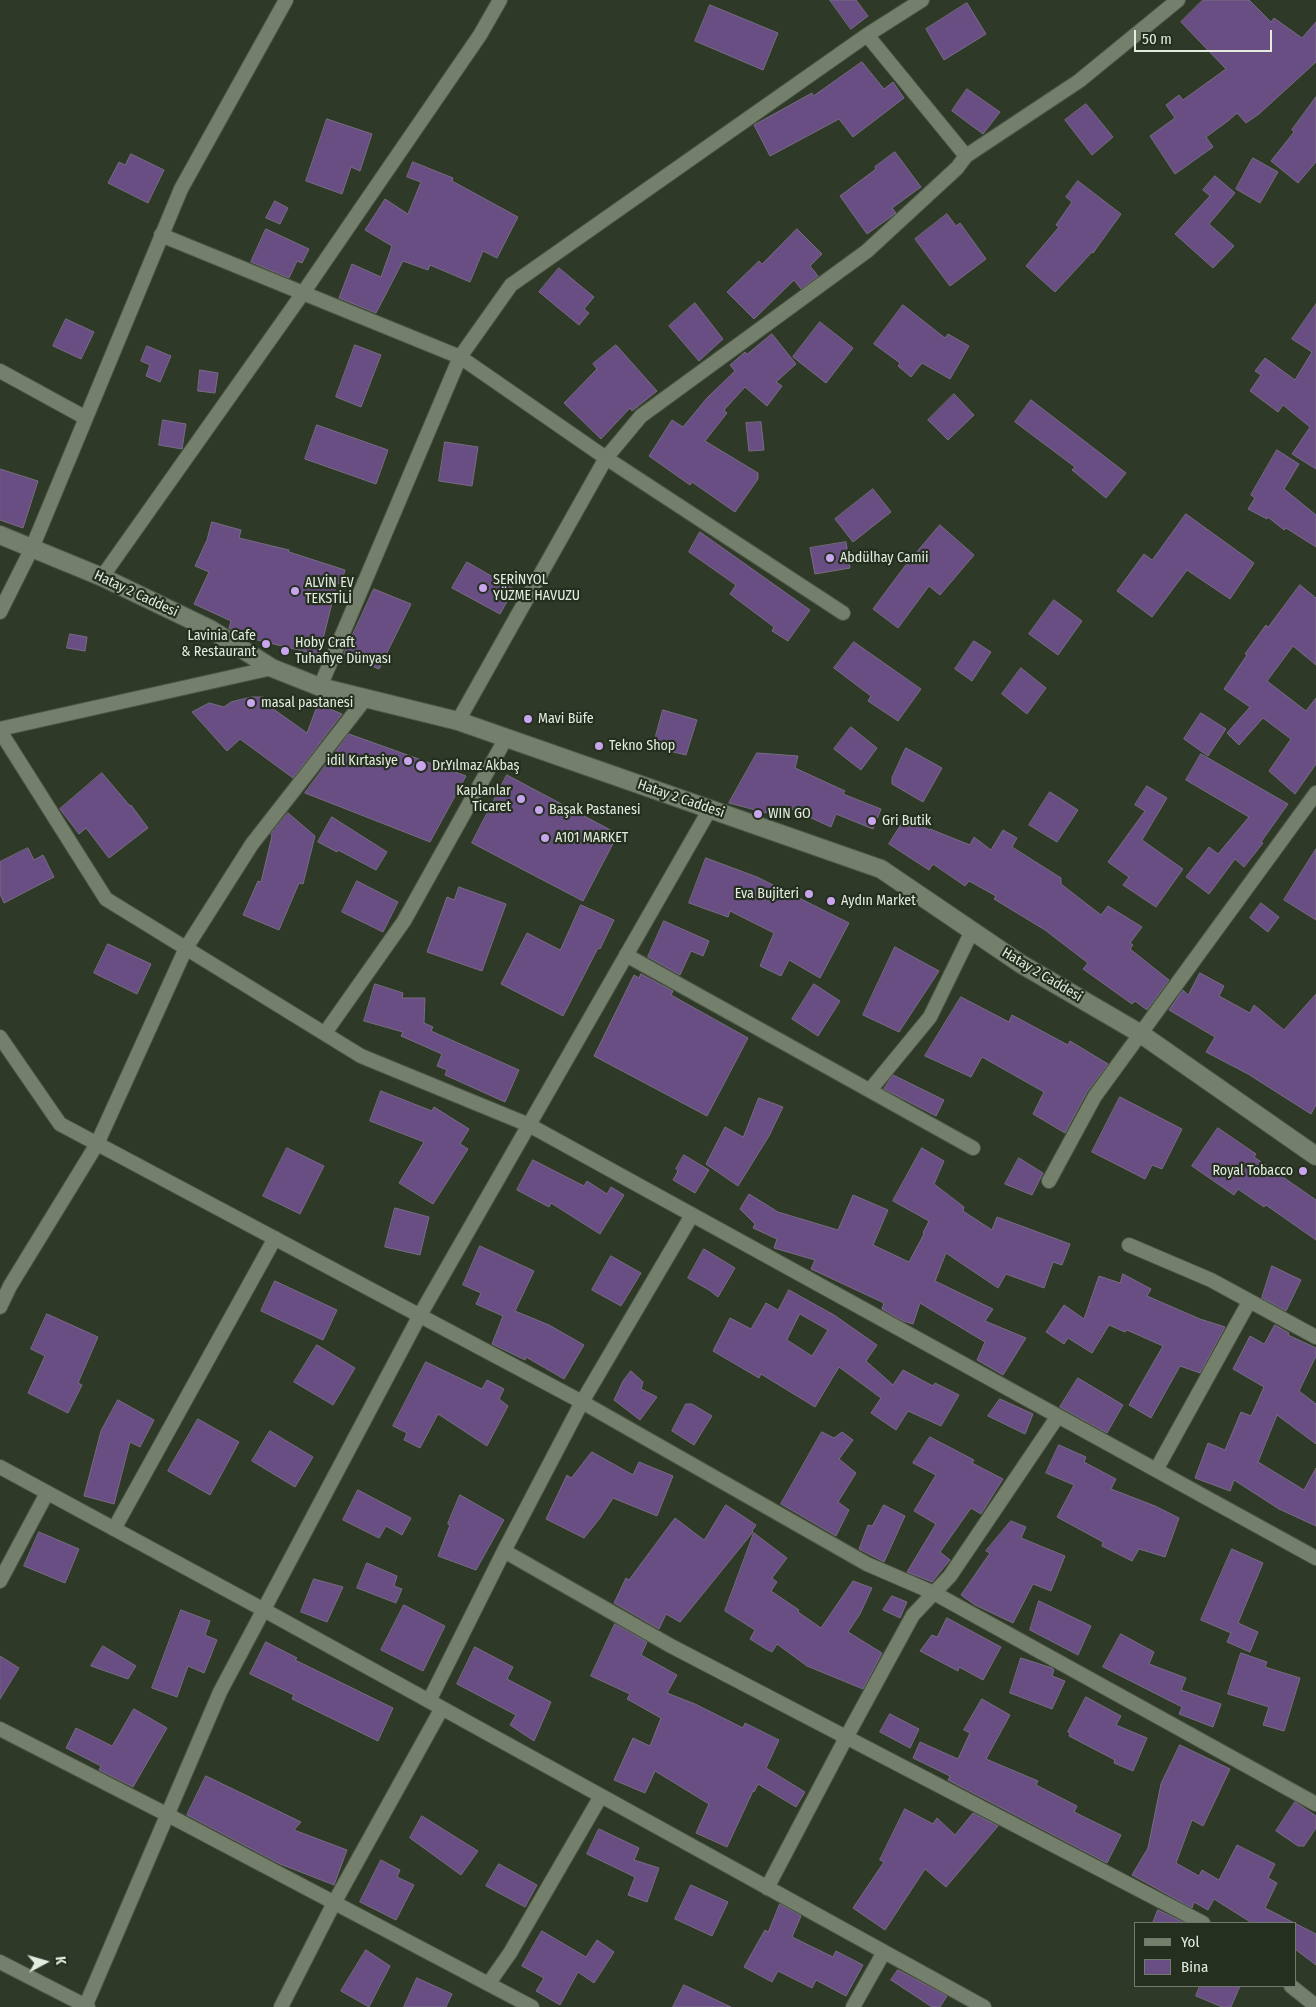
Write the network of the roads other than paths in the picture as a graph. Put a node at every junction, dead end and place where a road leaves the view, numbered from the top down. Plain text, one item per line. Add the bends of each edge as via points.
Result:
1 (286, 0) edge
2 (500, 0) edge
3 (922, 0) edge
4 (1178, 0) edge
5 (867, 35) junction
6 (966, 156) junction
7 (161, 235) junction
8 (303, 293) junction
9 (460, 356) junction
10 (0, 371) edge
11 (86, 418) junction
12 (606, 458) junction
13 (0, 535) edge
14 (32, 548) junction
15 (102, 576) junction
16 (0, 612) edge
17 (843, 613) dead end
18 (272, 668) junction
19 (320, 687) junction
20 (366, 698) junction
21 (458, 721) junction
22 (0, 730) edge
23 (506, 738) junction
24 (1316, 794) edge
25 (710, 809) junction
26 (972, 931) junction
27 (186, 948) junction
28 (626, 955) junction
29 (325, 1033) junction
30 (1142, 1034) junction
31 (0, 1037) edge
32 (870, 1090) junction
33 (528, 1125) junction
34 (97, 1144) junction
35 (973, 1148) dead end
36 (1316, 1156) edge
37 (1049, 1181) dead end
38 (692, 1215) junction
39 (275, 1238) junction
40 (1130, 1245) dead end
41 (5, 1284) edge
42 (1249, 1302) junction
43 (0, 1307) edge
44 (420, 1315) junction
45 (1316, 1337) edge
46 (582, 1402) junction
47 (1058, 1416) junction
48 (0, 1468) edge
49 (1156, 1470) junction
50 (47, 1493) junction
51 (114, 1529) junction
52 (504, 1551) junction
53 (1316, 1558) edge
54 (0, 1581) edge
55 (934, 1592) junction
56 (264, 1610) junction
57 (429, 1701) junction
58 (442, 1708) junction
59 (0, 1729) edge
60 (847, 1736) junction
61 (602, 1796) junction
62 (1316, 1804) edge
63 (168, 1815) junction
64 (768, 1888) junction
65 (334, 1903) junction
66 (1201, 1922) edge
67 (884, 1952) junction
68 (0, 1962) edge
69 (489, 1983) junction
70 (1292, 1987) edge
71 (1316, 2006) edge
72 (86, 2007) edge
73 (281, 2007) edge
74 (532, 2007) edge
75 (853, 2007) edge
76 (984, 2007) edge

1 - 7 street via 181,189
2 - 8 street
3 - 5 street
4 - 6 street via 1079,81
5 - 6 street
5 - 9 street via 511,285
6 - 12 street via 867,251 641,416
7 - 8 street
7 - 11 street
8 - 9 street
8 - 15 street
9 - 12 street
9 - 19 street
10 - 11 street
11 - 14 street
12 - 17 street
12 - 21 street
13 - 14 street, Hatay 2 Caddesi
14 - 15 street, Hatay 2 Caddesi
14 - 16 street
15 - 18 street, Hatay 2 Caddesi via 210,629
18 - 19 street, Hatay 2 Caddesi
18 - 22 street
19 - 20 street, Hatay 2 Caddesi
20 - 21 street, Hatay 2 Caddesi
20 - 27 street via 252,844
21 - 23 street, Hatay 2 Caddesi
22 - 27 street via 106,899
23 - 25 street, Hatay 2 Caddesi
23 - 29 street via 404,921
24 - 30 street
25 - 26 street, Hatay 2 Caddesi via 881,869
25 - 28 street
26 - 30 street, Hatay 2 Caddesi via 1021,964
26 - 32 street via 930,1017
27 - 29 street
27 - 34 street
28 - 32 street
28 - 33 street
29 - 33 street via 361,1056
30 - 36 street, Hatay 2 Caddesi
30 - 37 street via 1095,1096
31 - 34 street via 60,1124
32 - 35 street
33 - 38 street
33 - 44 street
34 - 39 street
34 - 41 street
38 - 46 street
38 - 47 street
39 - 44 street
39 - 51 street
40 - 42 street via 1211,1280
41 - 43 street
42 - 45 street
42 - 49 street
44 - 46 street
44 - 56 street
46 - 52 street
46 - 55 street via 867,1564
47 - 49 street
47 - 55 street via 950,1576
48 - 50 street
49 - 53 street
50 - 51 street
50 - 54 street
51 - 56 street
52 - 57 street
52 - 60 street via 671,1646
55 - 60 street via 913,1615
55 - 62 street
56 - 57 street
56 - 63 street via 220,1692
57 - 58 street
58 - 61 street
58 - 65 street
59 - 63 street
60 - 64 street
60 - 66 street
61 - 64 street
61 - 69 street
63 - 65 street
63 - 72 street
64 - 67 street
65 - 69 street
65 - 73 street
67 - 75 street
67 - 76 street
68 - 72 street
69 - 74 street
70 - 71 street

